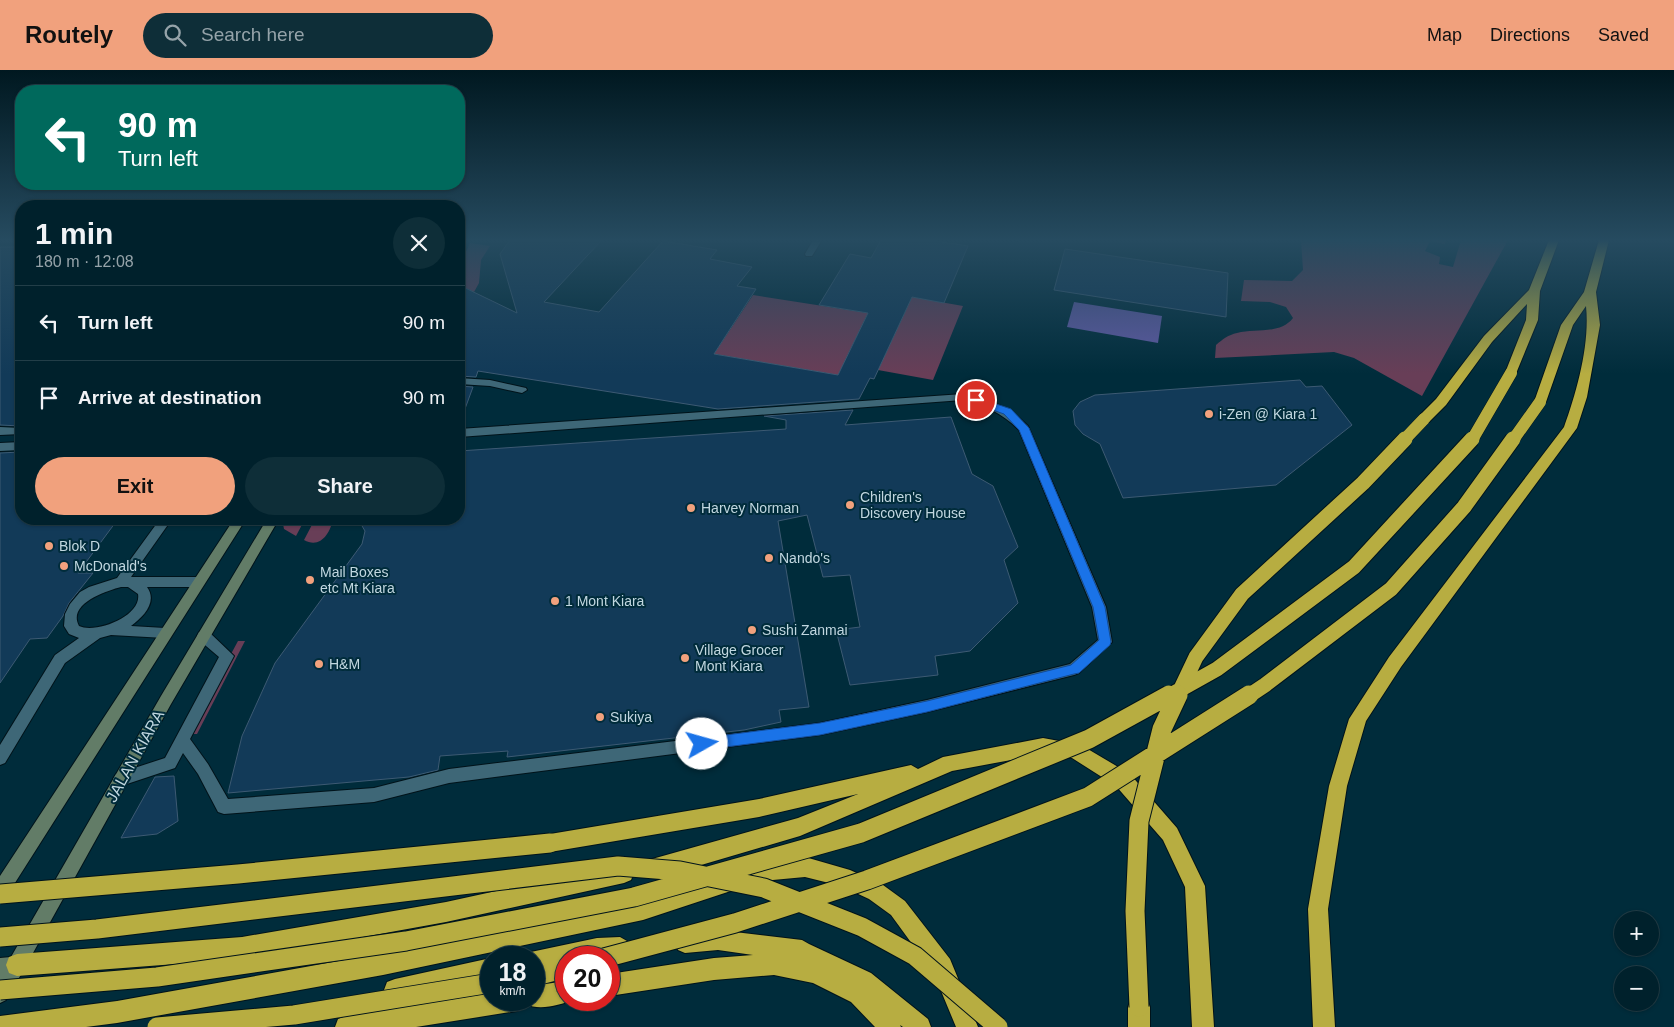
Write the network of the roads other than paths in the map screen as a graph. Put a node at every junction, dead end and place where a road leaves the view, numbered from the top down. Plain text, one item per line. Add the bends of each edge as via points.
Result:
1 (1536, 285) edge
2 (1592, 285) edge
3 (1534, 291) junction
4 (1590, 292) junction
5 (465, 381) edge
6 (522, 390) dead end
7 (0, 431) edge
8 (15, 431) edge
9 (465, 433) edge
10 (15, 446) edge
11 (0, 447) edge
12 (162, 525) edge
13 (236, 525) edge
14 (269, 525) edge
15 (126, 582) junction
16 (198, 582) junction
17 (104, 632) junction
18 (165, 633) junction
19 (204, 636) junction
20 (182, 739) junction
21 (0, 758) edge
22 (952, 763) junction
23 (121, 779) junction
24 (0, 893) edge
25 (0, 938) edge
26 (620, 954) edge
27 (545, 958) edge
28 (9, 966) edge
29 (480, 971) edge
30 (620, 984) edge
31 (480, 985) edge
32 (0, 990) edge
33 (0, 994) edge
34 (480, 1006) edge
35 (1139, 1017) edge
36 (0, 1027) edge
37 (157, 1027) edge
38 (209, 1027) edge
39 (346, 1027) edge
40 (890, 1027) edge
41 (920, 1027) edge
42 (967, 1027) edge
43 (998, 1027) edge
44 (1203, 1027) edge
45 (1324, 1027) edge

1 - 3 highway
2 - 4 highway
3 - 32 highway, bridge via 1532,320 1511,373 1471,440 1354,568 1217,669 1089,739 861,833 634,896 406,941 157,977
3 - 35 highway, bridge via 1488,339 1440,402 1363,483 1242,594 1196,657 1162,729 1139,821 1135,911
4 - 26 highway, bridge via 1567,325 1540,402 1464,507 1391,589 1265,685 1088,797 858,883 735,923
4 - 45 highway via 1594,325 1581,397 1570,428 1395,662 1358,719 1338,786 1318,909
5 - 6 lane
7 - 8 lane
9 - 20 lane via 963,397 989,404 1008,412 1024,428 1099,607 1105,642 1074,669 839,725 449,776 374,795 224,807
10 - 11 lane
12 - 15 lane
13 - 16 main road
14 - 19 main road, JALAN KIARA
15 - 16 lane
15 - 17 lane via 140,586 145,592 145,599 141,608 122,624
15 - 17 lane via 90,593 71,612 69,620 76,632
16 - 18 main road
17 - 18 lane
17 - 21 lane via 60,659
18 - 24 main road
19 - 20 lane via 227,656
19 - 23 main road, JALAN KIARA
20 - 23 lane via 170,763
22 - 24 highway, bridge via 759,808 550,842 238,874
22 - 28 highway via 800,827 691,859 446,912 242,948
22 - 44 highway via 1043,746 1075,751 1123,780 1170,834 1195,886
23 - 28 main road, JALAN KIARA
25 - 43 highway, bridge via 618,866 680,871 764,888 862,927 915,956
27 - 41 highway, bridge via 597,949 718,940 802,951 863,981
28 - 33 main road, JALAN KIARA
29 - 38 highway, bridge
30 - 40 highway via 714,969 774,964 815,973 859,994
31 - 37 highway, bridge via 294,1015
34 - 39 highway
36 - 42 highway via 117,1012 383,964 644,910 761,871 805,867 843,877 876,892 898,908 942,967

